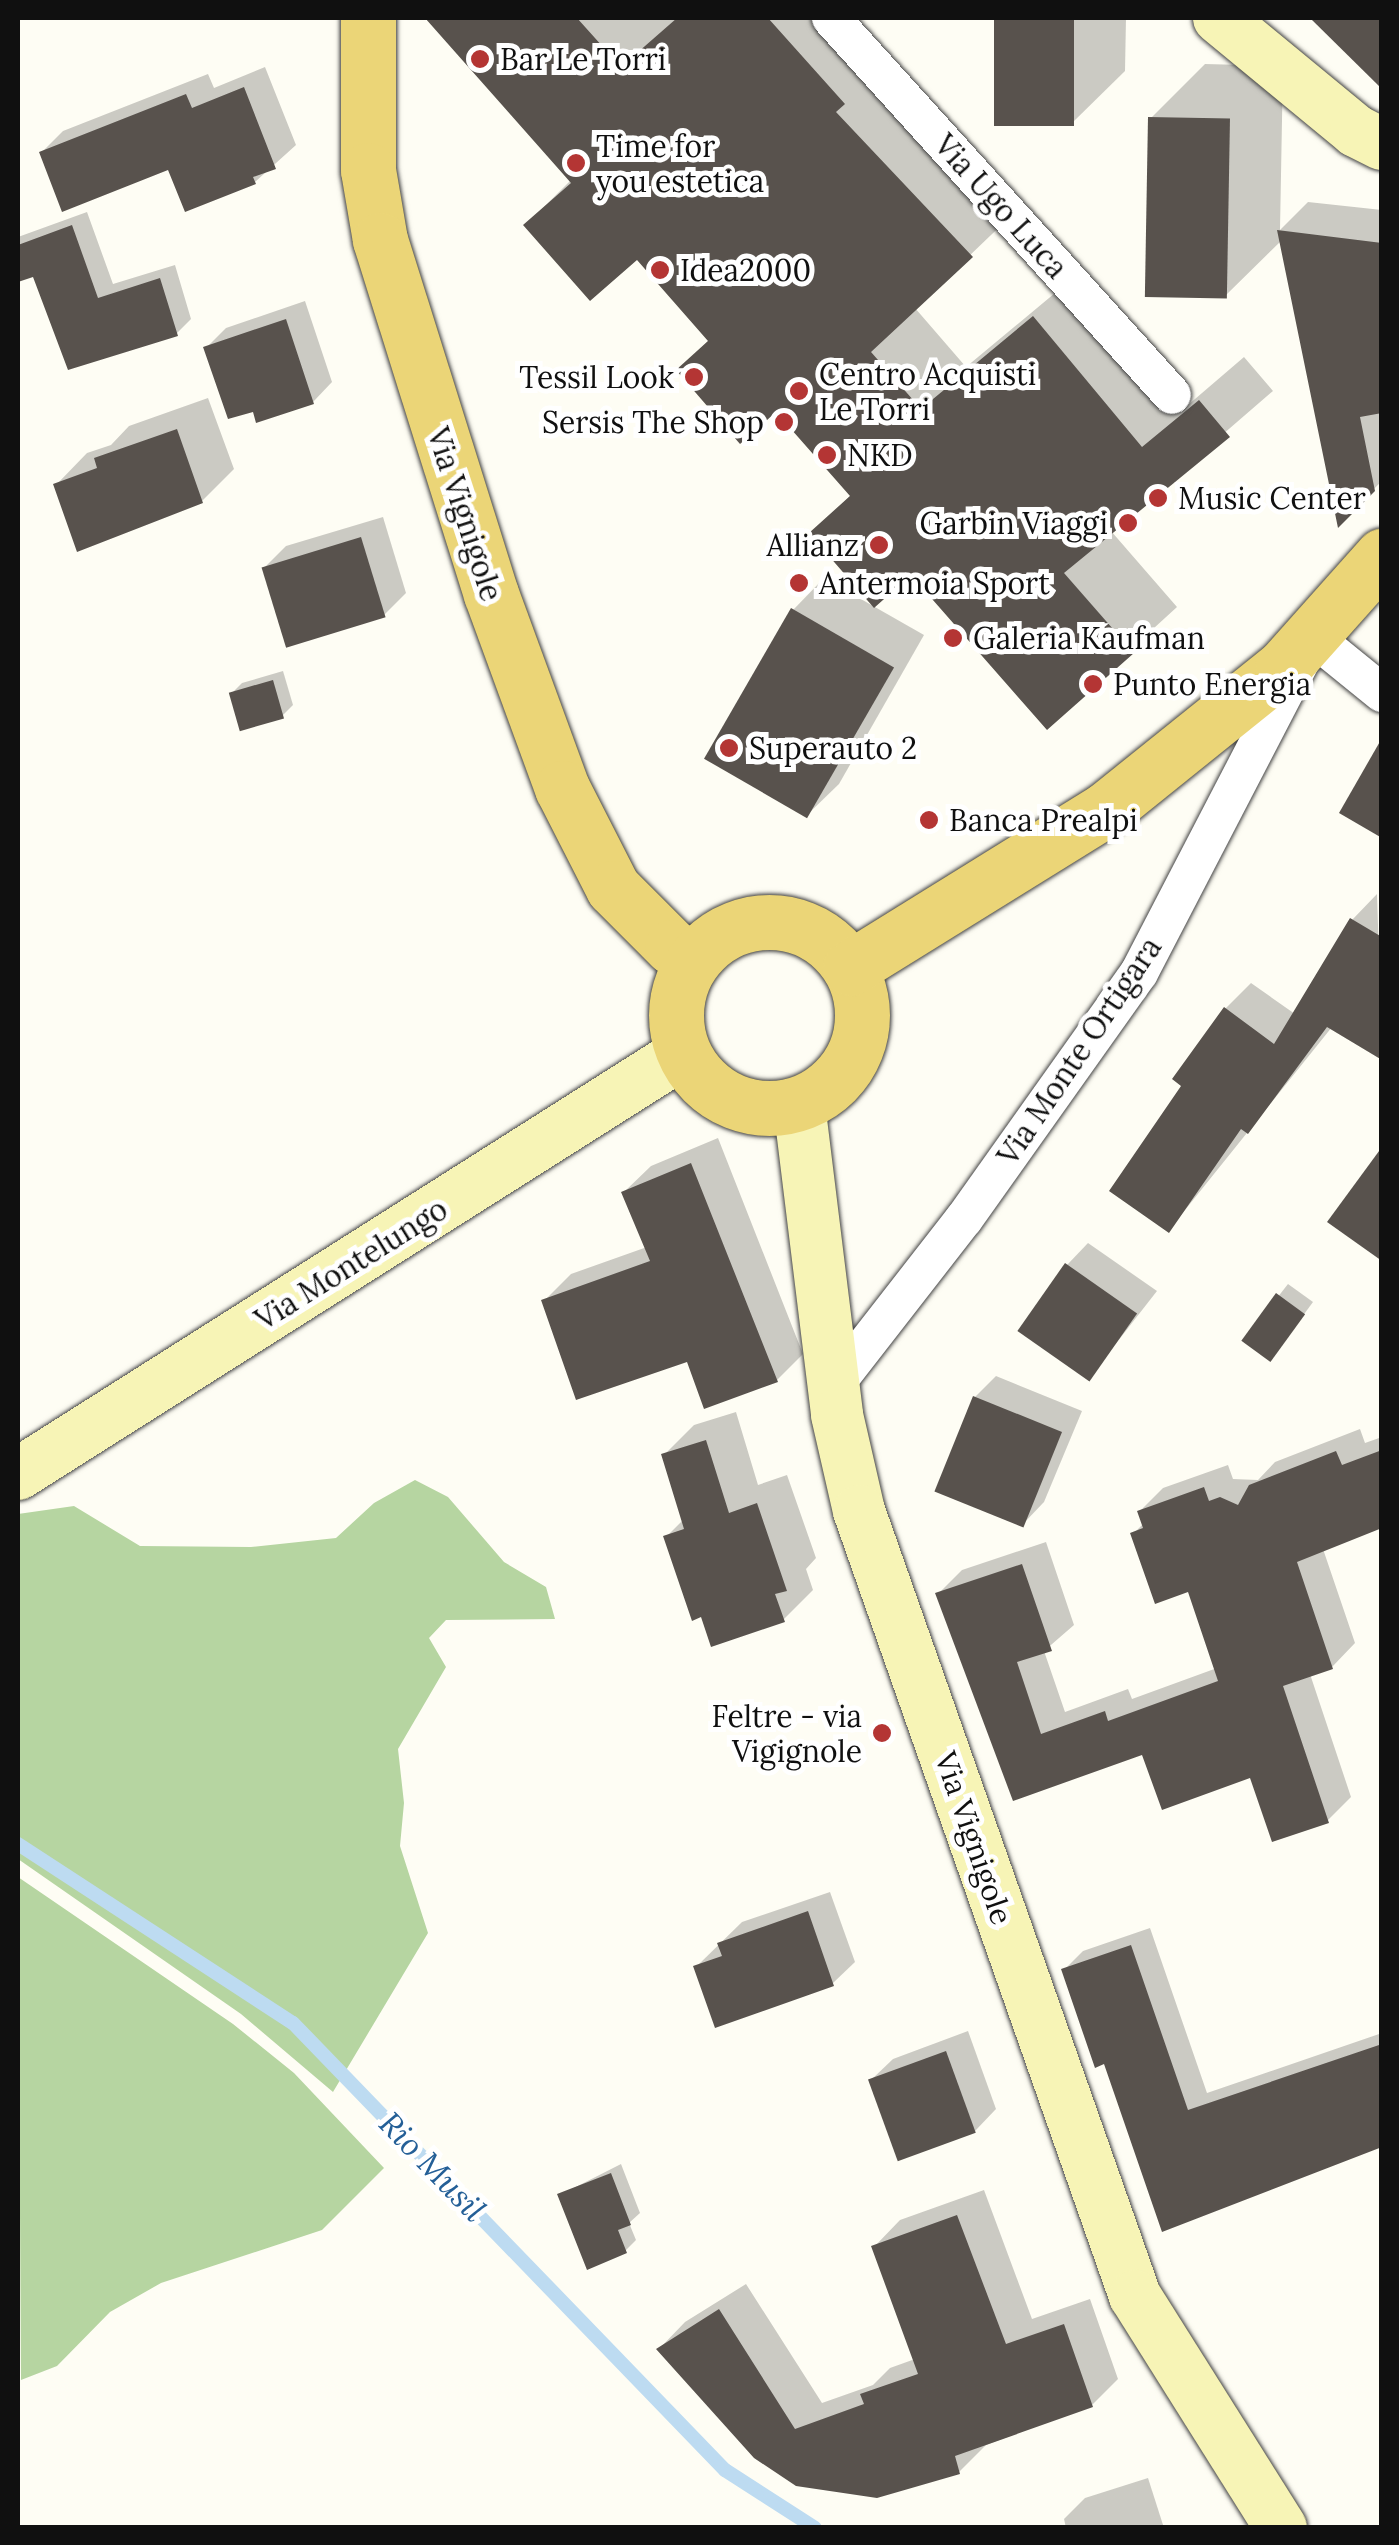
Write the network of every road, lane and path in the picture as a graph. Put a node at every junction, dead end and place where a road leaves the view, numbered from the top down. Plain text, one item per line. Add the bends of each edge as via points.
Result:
1 (368, 18) edge
2 (830, 18) edge
3 (1220, 18) edge
4 (1382, 144) edge
5 (1172, 395) dead end
6 (1382, 556) edge
7 (1313, 637) junction
8 (1382, 693) edge
9 (694, 958) junction
10 (850, 968) junction
11 (683, 1053) junction
12 (799, 1104) junction
13 (833, 1387) junction
14 (18, 1474) edge
15 (1280, 2528) edge

1 - 9 main road, Via Vignigole via 368,170 380,240 491,594 562,788 613,888 672,946
2 - 5 street, Via Ugo Luca
3 - 4 street via 1356,131
6 - 7 main road
7 - 8 street
7 - 10 main road via 1105,810
7 - 13 street, Via Monte Ortigara via 1139,972 964,1219
9 - 10 main road via 744,924 775,922 830,944
9 - 11 main road via 676,1004
10 - 12 main road via 862,1007 856,1048 844,1072
11 - 12 main road via 697,1076 744,1105
11 - 14 street, Via Montelungo
12 - 13 street, Via Vignigole
13 - 15 street, Via Vignigole via 859,1511 1135,2296

